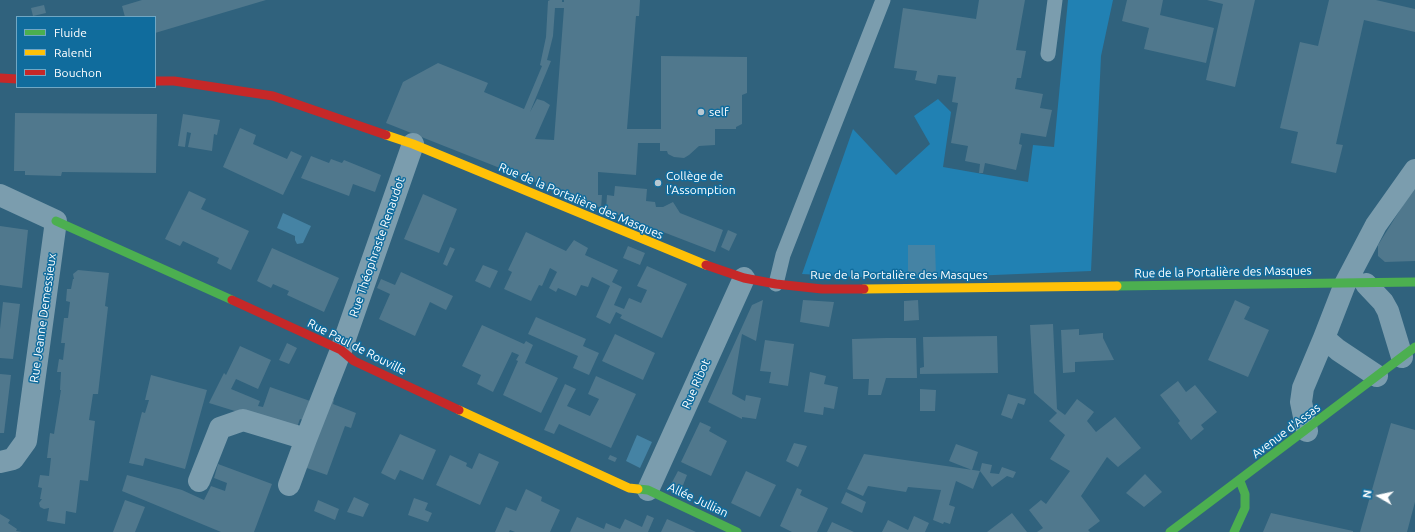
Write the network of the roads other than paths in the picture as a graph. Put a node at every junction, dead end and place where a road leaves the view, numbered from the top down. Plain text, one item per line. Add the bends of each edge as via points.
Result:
1 (883, 0) edge
2 (1055, 0) edge
3 (1048, 54) dead end
4 (0, 78) edge
5 (16, 79) edge
6 (156, 81) edge
7 (413, 144) junction
8 (1415, 170) edge
9 (0, 195) edge
10 (56, 221) junction
11 (744, 278) junction
12 (1415, 282) edge
13 (776, 284) junction
14 (1345, 284) junction
15 (1366, 284) junction
16 (1324, 338) junction
17 (342, 350) junction
18 (1411, 350) edge
19 (1377, 376) junction
20 (1307, 430) junction
21 (306, 439) junction
22 (0, 462) edge
23 (200, 481) dead end
24 (1240, 481) junction
25 (289, 485) dead end
26 (648, 490) junction
27 (738, 532) edge
28 (1170, 532) edge
29 (1234, 532) edge

1 - 13 lane via 783,255
2 - 3 lane
4 - 5 street
6 - 7 street, Rue de la Portalière des Masques via 174,81 273,96
7 - 11 street, Rue de la Portalière des Masques via 695,261
7 - 17 street, Rue Théophraste Renaudot
8 - 14 street via 1376,225
9 - 10 street
10 - 17 street, Rue Paul de Rouville
10 - 22 street, Rue Jeanne Demessieux via 26,441 13,459
11 - 13 street, Rue de la Portalière des Masques
11 - 26 street, Rue Ribot
12 - 15 street, Rue de la Portalière des Masques
13 - 14 street, Rue de la Portalière des Masques via 822,289
14 - 15 street, Rue de la Portalière des Masques
14 - 16 street
15 - 18 street via 1383,302
16 - 19 street
16 - 20 street via 1303,388 1301,402
17 - 21 street, Rue Théophraste Renaudot
17 - 26 street, Rue Paul de Rouville via 354,361 495,427 629,488
18 - 19 street, Avenue d'Assas
19 - 20 street, Avenue d'Assas
20 - 24 street, Avenue d'Assas
21 - 23 street via 243,420 220,428
21 - 25 street, Rue Théophraste Renaudot
24 - 28 street, Avenue d'Assas
24 - 29 street via 1245,494 1245,508
26 - 27 street, Allée Jullian

